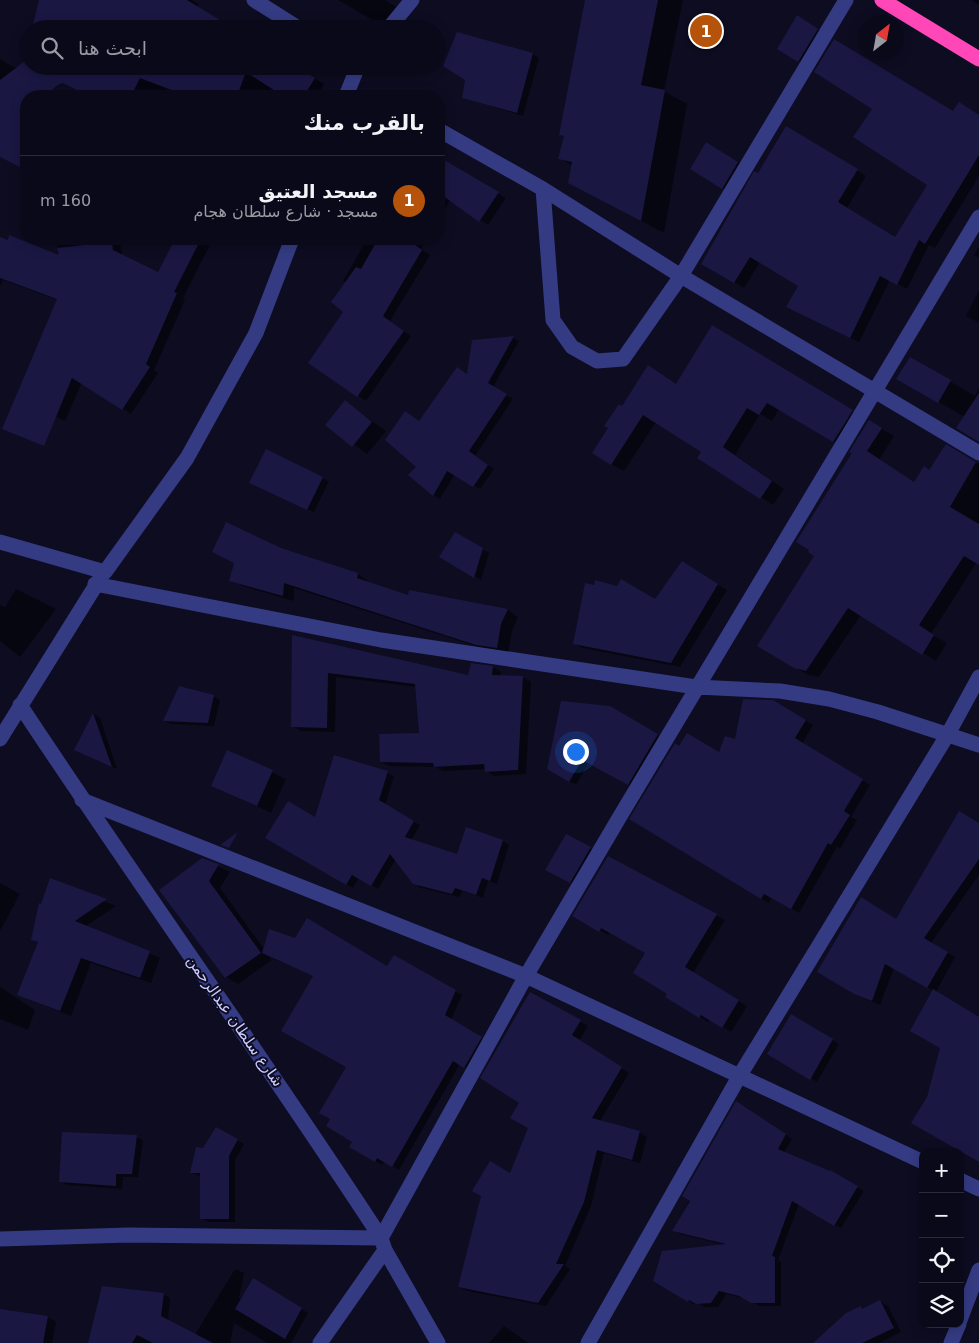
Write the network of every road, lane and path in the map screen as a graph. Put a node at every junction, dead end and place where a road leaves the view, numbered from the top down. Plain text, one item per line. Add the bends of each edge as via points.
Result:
1 (254, 0) edge
2 (412, 0) edge
3 (846, 0) edge
4 (882, 0) edge
5 (286, 20) edge
6 (395, 20) edge
7 (979, 59) edge
8 (354, 75) edge
9 (348, 90) edge
10 (445, 133) edge
11 (543, 189) junction
12 (979, 217) edge
13 (290, 245) edge
14 (681, 276) junction
15 (874, 392) junction
16 (979, 453) edge
17 (0, 542) edge
18 (105, 572) junction
19 (95, 584) junction
20 (979, 677) edge
21 (696, 687) junction
22 (20, 705) junction
23 (948, 734) junction
24 (0, 739) edge
25 (979, 745) edge
26 (82, 800) junction
27 (526, 976) junction
28 (740, 1075) junction
29 (919, 1160) edge
30 (964, 1182) edge
31 (979, 1189) edge
32 (0, 1239) edge
33 (383, 1244) junction
34 (979, 1270) edge
35 (964, 1309) edge
36 (957, 1328) edge
37 (320, 1343) edge
38 (438, 1343) edge
39 (588, 1343) edge
40 (951, 1343) edge

1 - 5 street
2 - 6 street
3 - 14 street
4 - 7 highway
8 - 9 street
10 - 11 street
11 - 14 street
11 - 14 street via 553,320 572,347 597,361 623,359
12 - 15 street
13 - 18 street via 256,333 191,450
14 - 15 street
15 - 16 street
15 - 21 street
17 - 18 street
18 - 19 street
19 - 21 street via 381,640
19 - 22 street
20 - 23 street
21 - 23 street via 780,691 829,699
21 - 27 street
22 - 24 street
22 - 26 street, شارع سلطان عبدالرحمن
23 - 25 street
23 - 28 street
26 - 27 street
26 - 33 street, شارع سلطان عبدالرحمن via 319,1143
27 - 28 street
27 - 33 street
28 - 29 street
28 - 39 street
30 - 31 street
32 - 33 street via 128,1235
33 - 37 street
33 - 38 street, شارع سلطان عبدالرحمن
34 - 35 street
36 - 40 street

